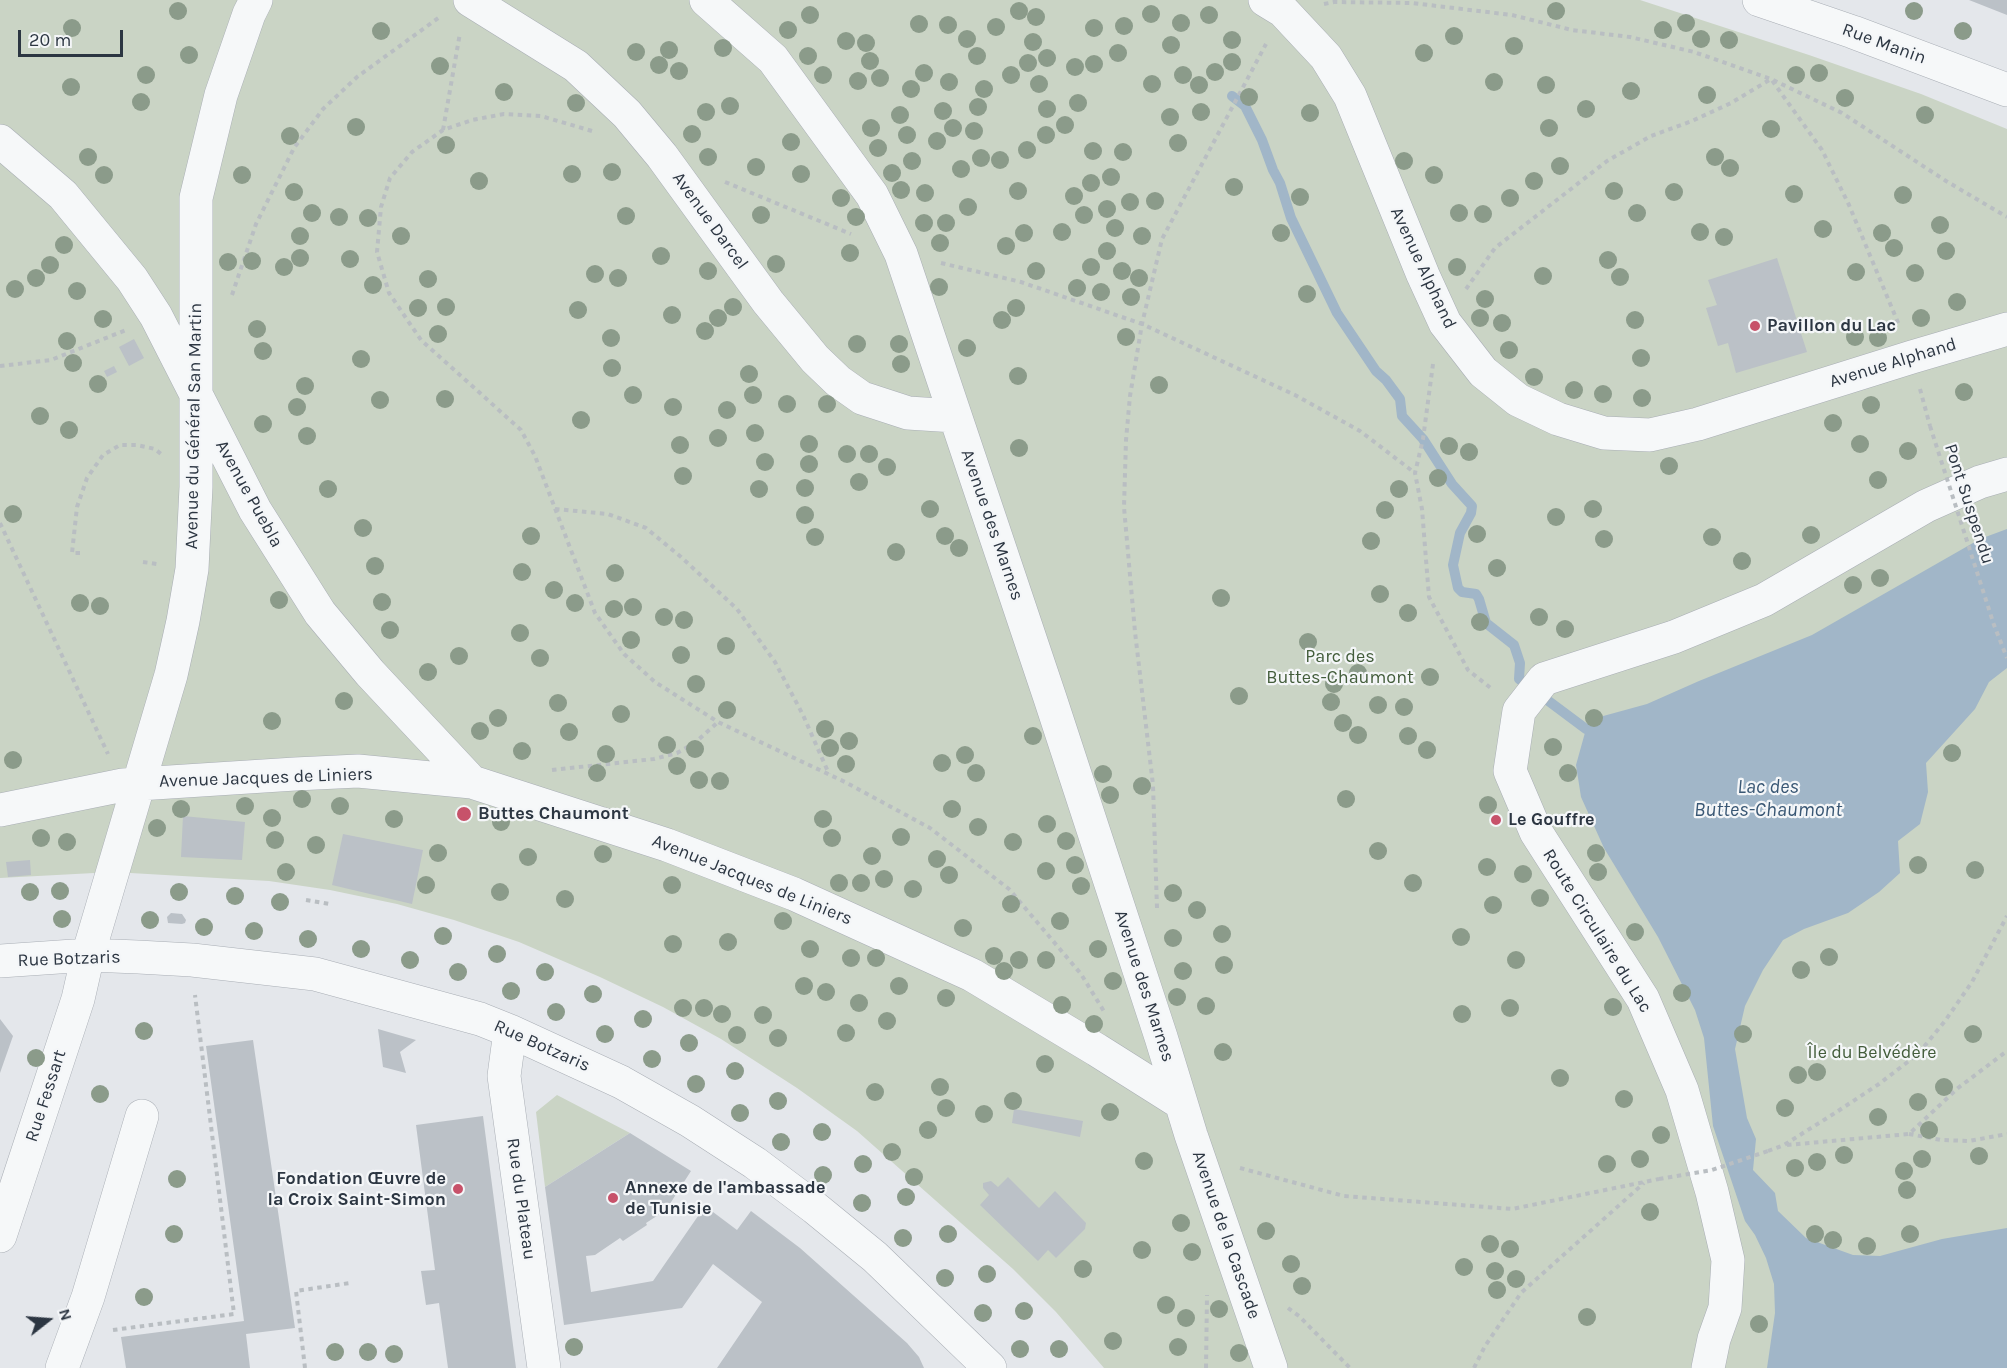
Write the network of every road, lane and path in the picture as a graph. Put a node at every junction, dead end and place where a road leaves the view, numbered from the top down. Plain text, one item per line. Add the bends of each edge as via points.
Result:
1 (256, 0) edge
2 (706, 0) edge
3 (1759, 0) edge
4 (1274, 6) edge
5 (458, 12) edge
6 (1771, 79) junction
7 (1248, 80) dead end
8 (2007, 90) edge
9 (443, 130) junction
10 (602, 134) dead end
11 (0, 141) edge
12 (716, 178) dead end
13 (2007, 217) edge
14 (901, 254) junction
15 (231, 297) dead end
16 (156, 316) junction
17 (1445, 323) junction
18 (1142, 324) junction
19 (2007, 329) edge
20 (1912, 357) junction
21 (0, 366) edge
22 (196, 396) junction
23 (955, 416) junction
24 (1930, 426) dead end
25 (1415, 473) junction
26 (2007, 474) edge
27 (196, 487) junction
28 (555, 509) junction
29 (0, 523) edge
30 (80, 553) dead end
31 (143, 562) dead end
32 (159, 564) dead end
33 (2007, 658) edge
34 (1519, 711) junction
35 (718, 722) junction
36 (614, 764) dead end
37 (829, 774) junction
38 (472, 782) junction
39 (130, 784) junction
40 (0, 810) edge
41 (306, 900) dead end
42 (330, 904) dead end
43 (1157, 911) dead end
44 (2007, 916) edge
45 (88, 956) junction
46 (0, 962) edge
47 (195, 992) dead end
48 (1110, 1022) dead end
49 (510, 1031) junction
50 (2007, 1051) edge
51 (1181, 1103) junction
52 (142, 1116) dead end
53 (1909, 1134) junction
54 (2007, 1134) edge
55 (1784, 1145) junction
56 (1198, 1157) junction
57 (1644, 1183) junction
58 (0, 1236) edge
59 (1241, 1276) junction
60 (350, 1283) dead end
61 (74, 1336) junction
62 (62, 1368) edge
63 (305, 1368) edge
64 (544, 1368) edge
65 (990, 1368) edge
66 (1271, 1368) edge
67 (1350, 1368) edge
68 (1474, 1368) edge
69 (1708, 1368) edge

1 - 22 street, Avenue du Général San Martin via 221,95 196,198
2 - 14 street, Avenue des Marnes via 773,59 872,195
3 - 8 street, Rue Manin
4 - 6 path via 1412,3 1512,15 1694,52
4 - 17 street, Avenue Alphand via 1326,57 1350,96
5 - 9 path
5 - 15 path via 357,77 323,109 294,148 256,224
5 - 23 street, Avenue Darcel via 576,66 627,114 768,302 838,381 862,398 908,413
6 - 13 path via 1842,113
6 - 17 path via 1731,103 1651,136 1579,181 1495,248
6 - 20 path via 1822,150
7 - 18 path via 1162,238
9 - 10 path via 504,114 542,116
9 - 28 path via 412,152 390,178 381,207 377,252 389,293 421,340 521,430
11 - 16 street, Avenue Puebla via 63,195 132,279
12 - 14 path
14 - 18 path via 1021,282
14 - 23 street, Avenue des Marnes
16 - 21 path via 51,360
16 - 22 street, Avenue Puebla
17 - 20 street, Avenue Alphand via 1483,372 1518,400 1558,419 1604,433 1650,435 1698,424
17 - 25 path via 1433,357
18 - 25 path via 1295,395 1360,430
18 - 43 path via 1130,396 1124,507 1153,785
19 - 20 street, Avenue Alphand
22 - 27 street, Avenue du Général San Martin
22 - 38 street, Avenue Puebla via 255,510 320,613
23 - 51 street, Avenue des Marnes
24 - 33 path, Pont Suspendu, bridge
25 - 34 path via 1422,508 1429,597 1468,670
26 - 34 street, Route Circulaire du Lac via 1926,506 1764,600 1674,637 1544,679
27 - 30 path via 155,449 120,445 103,455 87,478 77,507 72,553
27 - 39 street, Avenue du Général San Martin via 192,569 171,675
28 - 35 path via 595,613 624,654 655,682
28 - 37 path via 608,514 646,528 737,609 775,662
29 - 39 path
31 - 32 path
34 - 69 street, Route Circulaire du Lac via 1510,771 1536,832 1643,999 1682,1090 1712,1192 1728,1260 1725,1308
35 - 36 path via 677,753
35 - 37 path
37 - 48 path via 930,828 1009,890 1081,974
38 - 39 street, Avenue Jacques de Liniers via 358,771
38 - 51 street, Avenue Jacques de Liniers via 667,845 815,903 972,975
39 - 40 street, Avenue Jacques de Liniers
39 - 45 street, Avenue du Général San Martin
41 - 42 path
44 - 55 path via 1972,982 1918,1054
45 - 46 street, Rue Botzaris
45 - 49 street, Rue Botzaris via 192,960 315,975 480,1019
45 - 58 street, Rue Fessart via 78,999
47 - 61 path via 234,1314
49 - 64 street, Rue du Plateau via 504,1076
49 - 65 street, Rue Botzaris via 621,1082 755,1163 875,1257
50 - 53 path via 1958,1088
51 - 56 street, Avenue de la Cascade
52 - 61 street
53 - 54 path via 1969,1141
53 - 55 path
55 - 57 path, bridge via 1712,1170
56 - 57 path via 1344,1196 1512,1209
56 - 59 street, Avenue de la Cascade
57 - 68 path via 1521,1293
59 - 66 street, Avenue de la Cascade
59 - 67 path via 1299,1316
60 - 63 path via 296,1291
61 - 62 street

